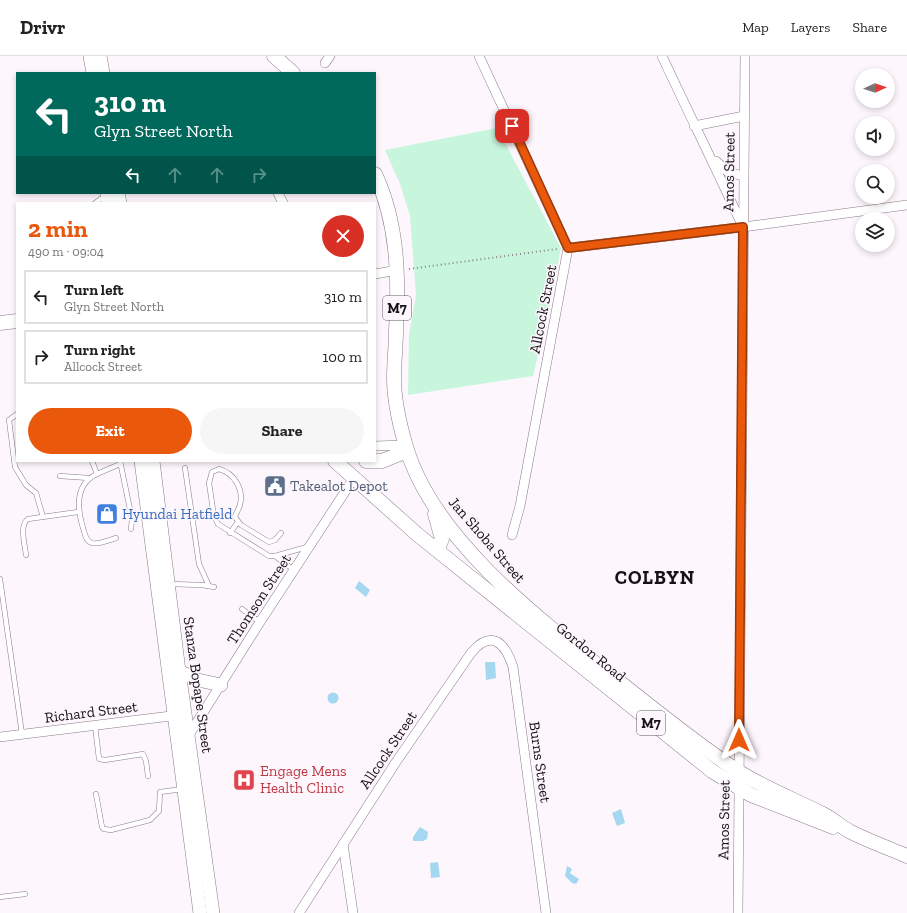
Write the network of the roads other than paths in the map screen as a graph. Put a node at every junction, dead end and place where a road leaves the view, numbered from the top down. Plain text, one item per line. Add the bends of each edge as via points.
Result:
1 (90, 56) edge
2 (100, 56) edge
3 (274, 56) edge
4 (479, 56) edge
5 (662, 56) edge
6 (745, 56) edge
7 (93, 72) edge
8 (103, 72) edge
9 (292, 72) edge
10 (744, 116) junction
11 (694, 126) junction
12 (708, 150) junction
13 (376, 176) edge
14 (743, 176) junction
15 (110, 196) edge
16 (97, 202) edge
17 (119, 202) edge
18 (907, 205) edge
19 (743, 227) junction
20 (568, 248) junction
21 (398, 270) junction
22 (376, 274) edge
23 (16, 320) edge
24 (0, 323) edge
25 (16, 415) edge
26 (376, 446) edge
27 (406, 448) junction
28 (376, 461) edge
29 (92, 462) edge
30 (120, 462) edge
31 (141, 462) edge
32 (153, 462) edge
33 (336, 462) edge
34 (185, 468) dead end
35 (97, 474) junction
36 (60, 476) dead end
37 (89, 478) junction
38 (354, 478) junction
39 (430, 500) junction
40 (78, 512) junction
41 (43, 517) junction
42 (238, 522) junction
43 (131, 529) dead end
44 (230, 533) junction
45 (281, 533) dead end
46 (512, 535) dead end
47 (116, 538) dead end
48 (310, 546) junction
49 (437, 550) junction
50 (26, 555) dead end
51 (275, 556) junction
52 (294, 570) junction
53 (0, 579) edge
54 (168, 584) junction
55 (242, 609) dead end
56 (260, 622) junction
57 (477, 645) joint
58 (574, 647) joint
59 (179, 671) junction
60 (221, 685) junction
61 (180, 715) junction
62 (95, 725) junction
63 (22, 734) junction
64 (189, 735) junction
65 (0, 737) edge
66 (739, 772) junction
67 (148, 776) dead end
68 (184, 788) junction
69 (739, 788) junction
70 (96, 794) dead end
71 (849, 831) junction
72 (343, 844) junction
73 (907, 856) edge
74 (25, 894) dead end
75 (0, 897) edge
76 (200, 913) edge
77 (213, 913) edge
78 (299, 913) edge
79 (353, 913) edge
80 (546, 913) edge
81 (738, 913) edge

1 - 7 main road
2 - 8 main road
3 - 9 main road
4 - 20 street, Allcock Street
5 - 11 street
6 - 10 street, Amos Street
10 - 11 street
10 - 14 street, Amos Street
11 - 12 street
12 - 14 street via 723,168
12 - 19 street
13 - 21 main road, Jan Shoba Street / M7 via 390,217
14 - 19 street, Amos Street
15 - 16 lane
15 - 17 main road
18 - 19 street
19 - 20 street
19 - 66 street, Amos Street
20 - 46 street, Allcock Street via 520,506
21 - 22 street
21 - 27 main road, Jan Shoba Street / M7 via 394,378 398,414
23 - 24 main road
25 - 41 lane via 9,420 15,467 26,485 36,493
26 - 27 street
27 - 28 main road via 382,461
27 - 39 main road, Jan Shoba Street / M7
29 - 35 lane
30 - 35 lane
30 - 43 lane via 132,519
31 - 61 main road, Stanza Bopape Street
32 - 54 main road, Stanza Bopape Street
33 - 38 main road, Gordon Road / M7
34 - 54 lane via 199,564 212,587
35 - 37 lane
36 - 37 lane
37 - 40 lane via 79,496
38 - 48 street, Thomson Street
38 - 49 main road, Gordon Road / M7
39 - 49 main road via 442,535 442,542
39 - 58 main road, Jan Shoba Street / M7 via 493,576
40 - 41 lane
40 - 47 lane via 86,539 90,543
41 - 50 lane via 25,521 23,526
42 - 44 lane
42 - 44 lane via 235,517 240,503 239,486 223,471 216,470 209,478 214,516 219,526
42 - 45 lane via 269,542
44 - 51 lane via 267,555
48 - 51 lane
48 - 52 street, Thomson Street
49 - 69 main road, Gordon Road / M7 via 658,729 712,771
51 - 52 lane
52 - 56 street, Thomson Street
53 - 63 lane
54 - 59 main road, Stanza Bopape Street
55 - 56 lane
56 - 60 street, Thomson Street
57 - 72 street, Allcock Street
57 - 80 street, Burns Street via 488,640 501,644 510,656 513,667
58 - 66 main road, Gordon Road / M7
59 - 60 main road via 198,680
59 - 61 main road, Stanza Bopape Street
60 - 64 street, Thomson Street
61 - 62 street, Richard Street
61 - 64 main road, Stanza Bopape Street
61 - 68 main road, Stanza Bopape Street
62 - 63 street, Richard Street
62 - 67 lane via 99,759 143,754
63 - 65 street, Richard Street
64 - 77 main road, Stanza Bopape Street
66 - 69 street, Amos Street
66 - 71 main road, Gordon Road / M7 via 830,818
68 - 70 lane via 160,792 159,811 150,820 111,830 102,827
68 - 76 main road, Stanza Bopape Street
69 - 71 main road, Gordon Road / M7 via 804,817
69 - 81 street, Amos Street
71 - 73 main road, Gordon Road / M7
72 - 78 street, Allcock Street
72 - 79 street
74 - 75 lane

